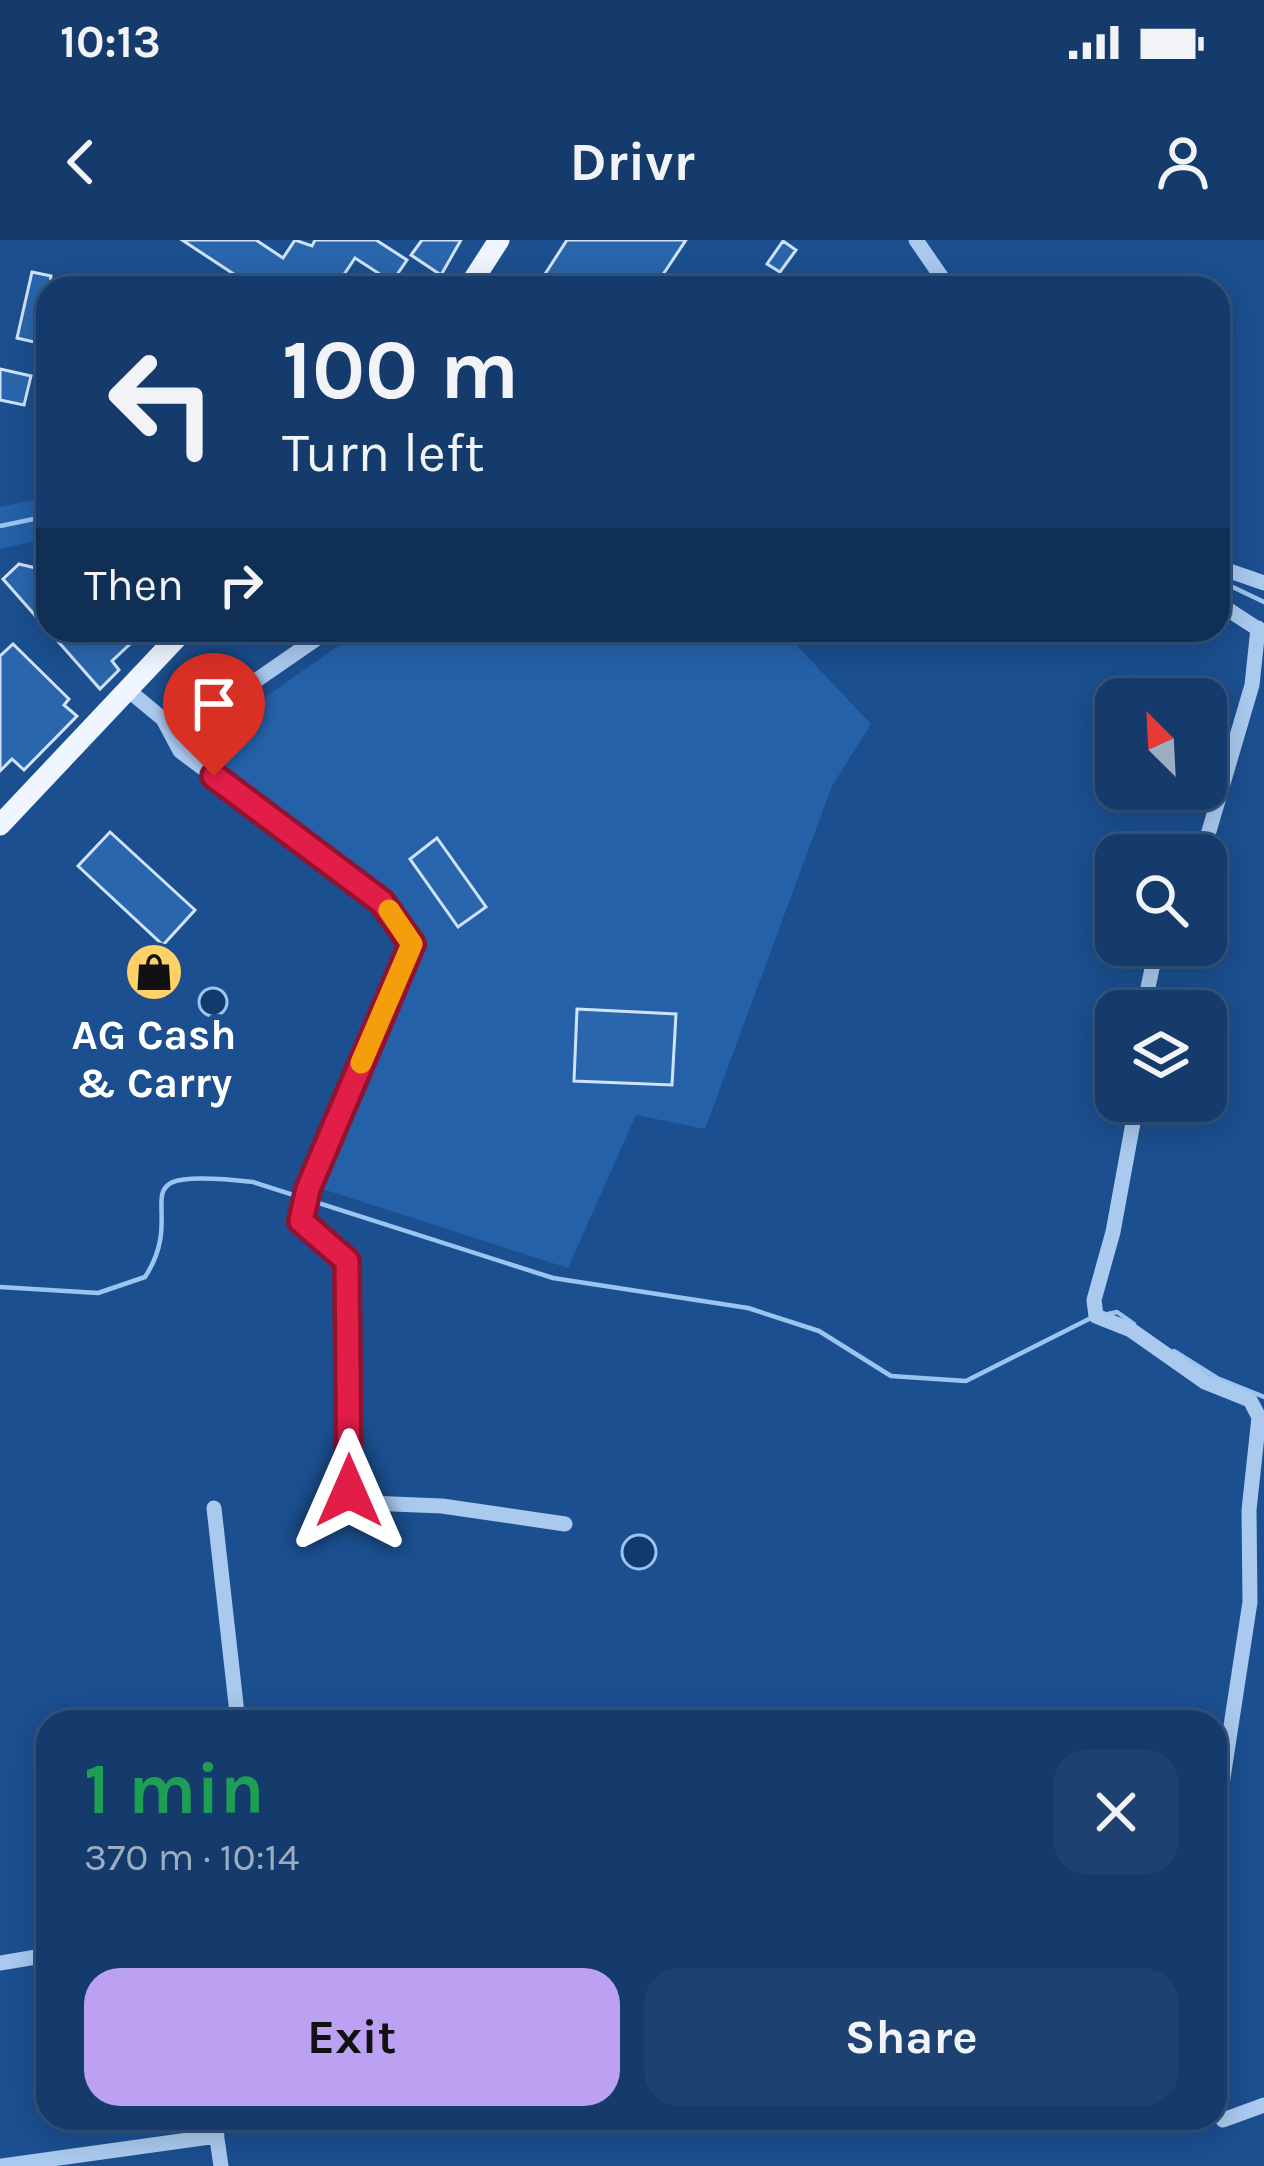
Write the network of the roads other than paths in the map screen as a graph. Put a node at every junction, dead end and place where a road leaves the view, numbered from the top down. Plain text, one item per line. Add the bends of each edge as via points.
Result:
1 (499, 240) edge
2 (916, 240) edge
3 (476, 276) edge
4 (941, 276) edge
5 (1230, 571) edge
6 (1264, 583) edge
7 (1230, 611) edge
8 (1261, 630) edge
9 (173, 642) edge
10 (312, 642) edge
11 (128, 690) junction
12 (164, 719) junction
13 (0, 825) edge
14 (1208, 834) edge
15 (1133, 1122) edge
16 (214, 1508) dead end
17 (565, 1524) dead end
18 (237, 1710) edge
19 (1227, 1761) edge
20 (36, 1957) edge
21 (0, 1963) edge
22 (1264, 2105) edge
23 (1227, 2119) edge
24 (216, 2130) edge
25 (217, 2136) junction
26 (2, 2166) edge
27 (221, 2166) edge

1 - 3 main road
2 - 4 street
5 - 6 street
7 - 8 street
8 - 14 street
9 - 11 main road
10 - 12 street via 190,726
11 - 12 street
11 - 13 main road
12 - 17 street via 180,751 382,902 412,944 302,1211 306,1230 347,1261 349,1491 368,1503
15 - 19 street via 1096,1316 1204,1382 1250,1400 1259,1417 1248,1622
16 - 18 street
20 - 21 street
22 - 23 street
24 - 25 street
25 - 26 street
25 - 27 street

